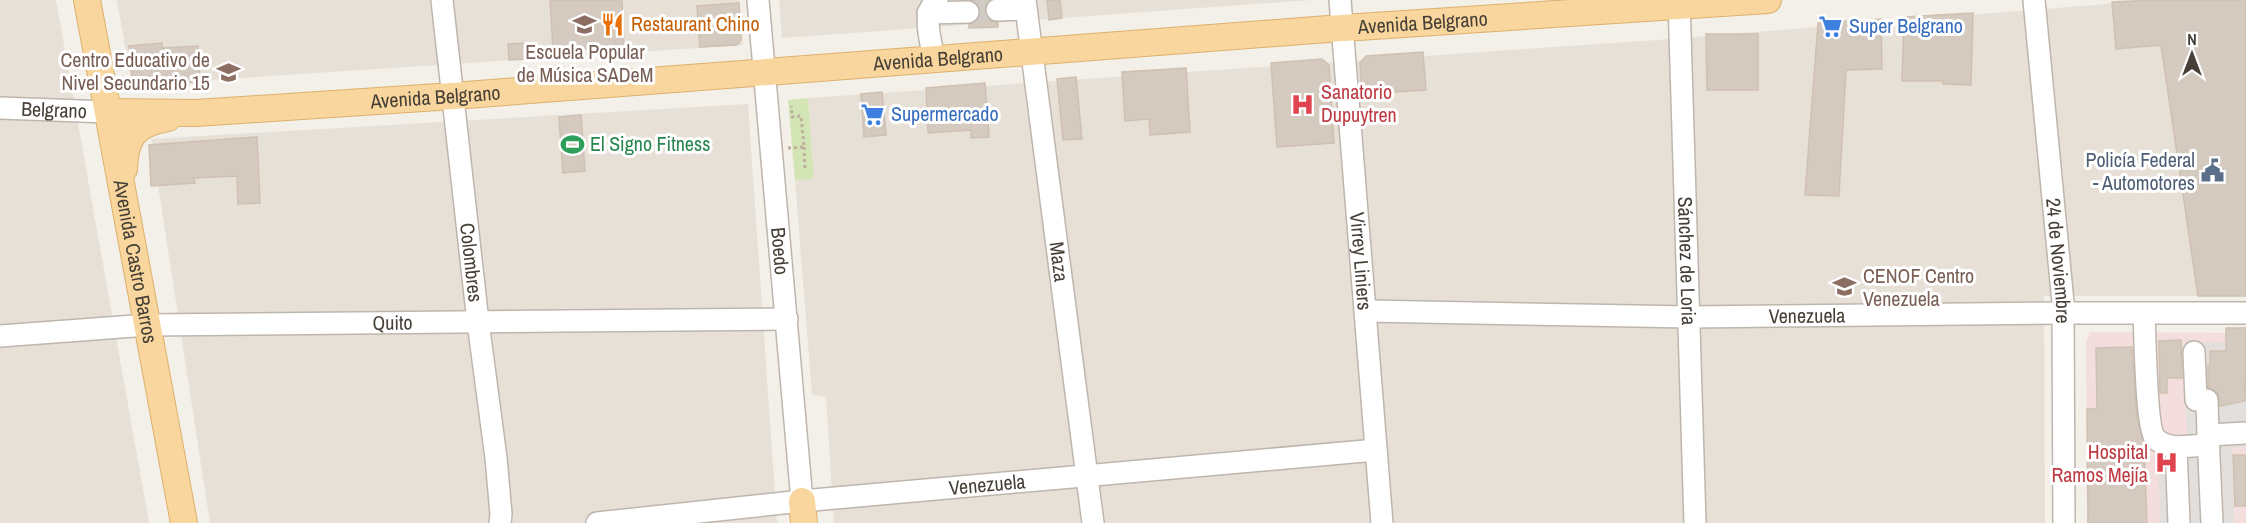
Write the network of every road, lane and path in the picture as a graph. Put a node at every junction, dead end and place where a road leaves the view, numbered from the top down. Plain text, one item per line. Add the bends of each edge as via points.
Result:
1 (87, 0) edge
2 (442, 0) edge
3 (758, 0) edge
4 (1340, 0) edge
5 (1768, 0) edge
6 (2034, 0) edge
7 (1680, 3) edge
8 (1025, 4) edge
9 (932, 6) edge
10 (997, 10) tunnel mouth
11 (968, 12) tunnel mouth
12 (1343, 28) junction
13 (92, 32) junction
14 (1031, 51) junction
15 (934, 59) junction
16 (765, 72) junction
17 (453, 96) junction
18 (791, 106) dead end
19 (0, 108) edge
20 (108, 112) junction
21 (166, 113) junction
22 (196, 113) junction
23 (804, 147) junction
24 (771, 148) junction
25 (805, 170) dead end
26 (125, 197) junction
27 (1367, 311) junction
28 (2064, 313) junction
29 (2144, 313) junction
30 (2246, 313) edge
31 (1690, 317) junction
32 (787, 319) junction
33 (478, 322) junction
34 (148, 325) junction
35 (0, 336) edge
36 (2194, 352) dead end
37 (2246, 433) edge
38 (2209, 440) junction
39 (2176, 447) junction
40 (1376, 450) junction
41 (1087, 474) junction
42 (803, 512) edge
43 (184, 523) edge
44 (500, 523) edge
45 (597, 523) edge
46 (1093, 523) edge
47 (1382, 523) edge
48 (1695, 523) edge
49 (2064, 523) edge
50 (2179, 523) edge
51 (2212, 523) edge

1 - 13 main road, Avenida Castro Barros
2 - 17 street, Colombres
3 - 16 street, Boedo
4 - 12 street, Virrey Liniers
5 - 7 main road, Avenida Belgrano
6 - 28 street, 24 de Noviembre
7 - 12 main road, Avenida Belgrano
7 - 31 street, Sánchez de Loria
8 - 10 street
8 - 14 street, Maza
9 - 11 street
9 - 15 street
12 - 14 main road, Avenida Belgrano
12 - 27 street, Virrey Liniers
13 - 20 main road, Avenida Castro Barros
13 - 21 main road via 120,89 137,103
14 - 15 main road, Avenida Belgrano
14 - 41 street, Maza
15 - 16 main road, Avenida Belgrano
16 - 17 main road, Avenida Belgrano
16 - 24 street, Boedo
17 - 22 main road, Avenida Belgrano
17 - 33 street, Colombres
18 - 23 path via 792,117 801,116
19 - 20 street, Belgrano
20 - 21 main road, Avenida Belgrano
20 - 26 main road, Avenida Castro Barros
21 - 22 main road, Avenida Belgrano
22 - 26 main road via 152,121 136,129 126,151
23 - 24 path
23 - 25 path
24 - 32 street, Boedo
26 - 34 main road, Avenida Castro Barros
27 - 31 street, Venezuela
27 - 40 street, Virrey Liniers
28 - 29 street, Venezuela
28 - 31 street, Venezuela
28 - 49 street, 24 de Noviembre
29 - 30 street, Venezuela
29 - 39 street via 2150,420 2155,438
31 - 48 street, Sánchez de Loria
32 - 33 street, Quito
32 - 42 street, Boedo
33 - 34 street, Quito
33 - 44 street, Colombres via 496,458
34 - 35 street, Quito
34 - 43 main road, Avenida Castro Barros
36 - 38 street via 2196,400 2207,400
37 - 38 street
38 - 39 street
38 - 51 street
39 - 50 street
40 - 41 street, Venezuela
40 - 47 street, Virrey Liniers
41 - 42 street, Venezuela
41 - 46 street, Maza
42 - 45 street, Venezuela

